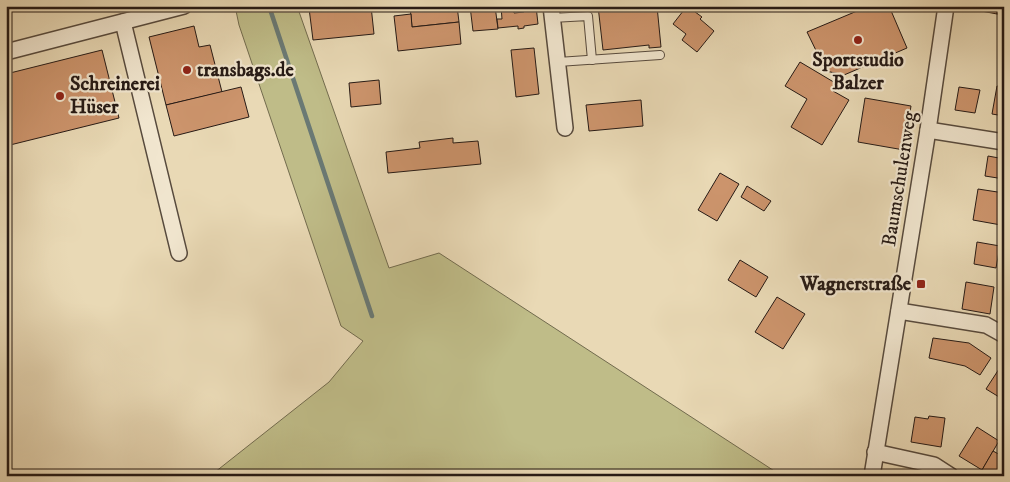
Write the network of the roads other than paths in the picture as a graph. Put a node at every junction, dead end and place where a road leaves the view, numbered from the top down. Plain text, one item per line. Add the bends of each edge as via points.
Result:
1 (184, 6) edge
2 (946, 6) edge
3 (552, 12) edge
4 (123, 22) junction
5 (6, 52) edge
6 (660, 55) dead end
7 (592, 60) junction
8 (558, 62) junction
9 (565, 128) dead end
10 (928, 130) junction
11 (1004, 142) edge
12 (179, 253) dead end
13 (899, 311) junction
14 (1003, 330) edge
15 (875, 452) junction
16 (872, 476) edge
17 (951, 476) edge

1 - 4 street
2 - 10 street, Baumschulenweg
3 - 7 lane via 588,16
3 - 8 street
4 - 5 street
4 - 12 street
6 - 7 lane
7 - 8 lane
8 - 9 street
10 - 11 street
10 - 13 street, Baumschulenweg
13 - 14 street
13 - 15 street, Baumschulenweg
15 - 16 street, Baumschulenweg
15 - 17 street via 934,465

